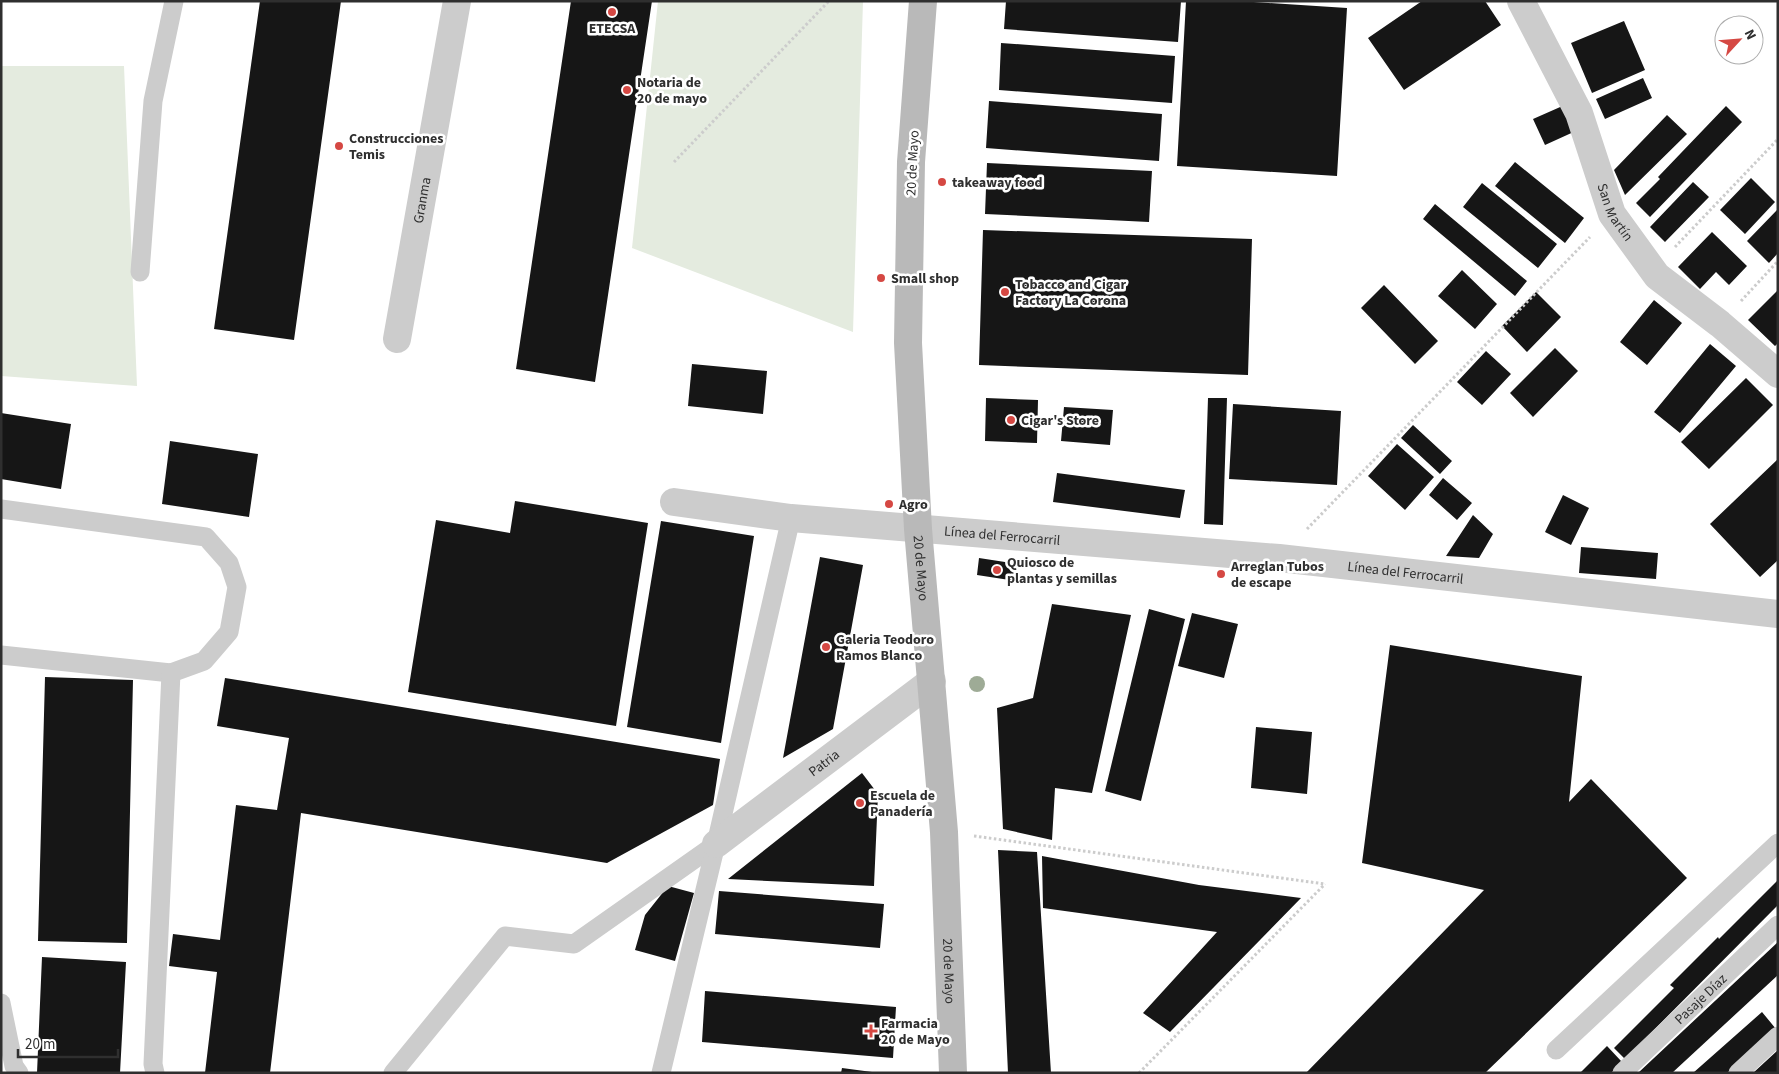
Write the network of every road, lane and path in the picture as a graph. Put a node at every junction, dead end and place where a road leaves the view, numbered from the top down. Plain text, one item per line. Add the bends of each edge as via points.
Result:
1 (174, 1) edge
2 (458, 1) edge
3 (829, 1) edge
4 (923, 1) edge
5 (1521, 1) edge
6 (1778, 139) edge
7 (674, 162) dead end
8 (1612, 214) junction
9 (1778, 261) edge
10 (1653, 271) junction
11 (140, 272) dead end
12 (1720, 324) junction
13 (397, 339) dead end
14 (1778, 374) edge
15 (674, 502) dead end
16 (1, 509) edge
17 (791, 518) junction
18 (918, 530) junction
19 (1279, 558) junction
20 (1778, 614) edge
21 (1, 655) edge
22 (171, 672) junction
23 (932, 681) junction
24 (944, 832) junction
25 (1778, 843) edge
26 (716, 844) junction
27 (1778, 925) edge
28 (1, 1003) edge
29 (1778, 1036) edge
30 (1556, 1050) dead end
31 (19, 1073) edge
32 (155, 1073) edge
33 (393, 1073) edge
34 (661, 1073) edge
35 (954, 1073) edge
36 (1139, 1073) edge
37 (1622, 1073) edge
38 (1738, 1073) edge

1 - 11 lane via 152,101
2 - 13 street, Granma
3 - 7 path
4 - 18 main road, 20 de Mayo via 911,162 908,344
5 - 8 street, San Martín via 1579,113
6 - 10 path
8 - 10 street, San Martín
8 - 19 path
9 - 12 path
10 - 12 street, San Martín
12 - 14 street, San Martín
15 - 17 street, Línea del Ferrocarril
16 - 22 lane via 206,536 229,563 237,586 229,632 204,661
17 - 18 street, Línea del Ferrocarril
17 - 26 lane
18 - 19 street, Línea del Ferrocarril
18 - 23 main road, 20 de Mayo
19 - 20 street, Línea del Ferrocarril
21 - 22 lane
22 - 32 lane
23 - 24 main road, 20 de Mayo
23 - 26 street, Patria
24 - 35 main road, 20 de Mayo
24 - 36 path via 1325,884
25 - 30 lane
26 - 33 lane via 574,944 505,936
26 - 34 lane
27 - 37 lane, Pasaje Díaz
28 - 31 lane via 14,1066
29 - 38 lane

